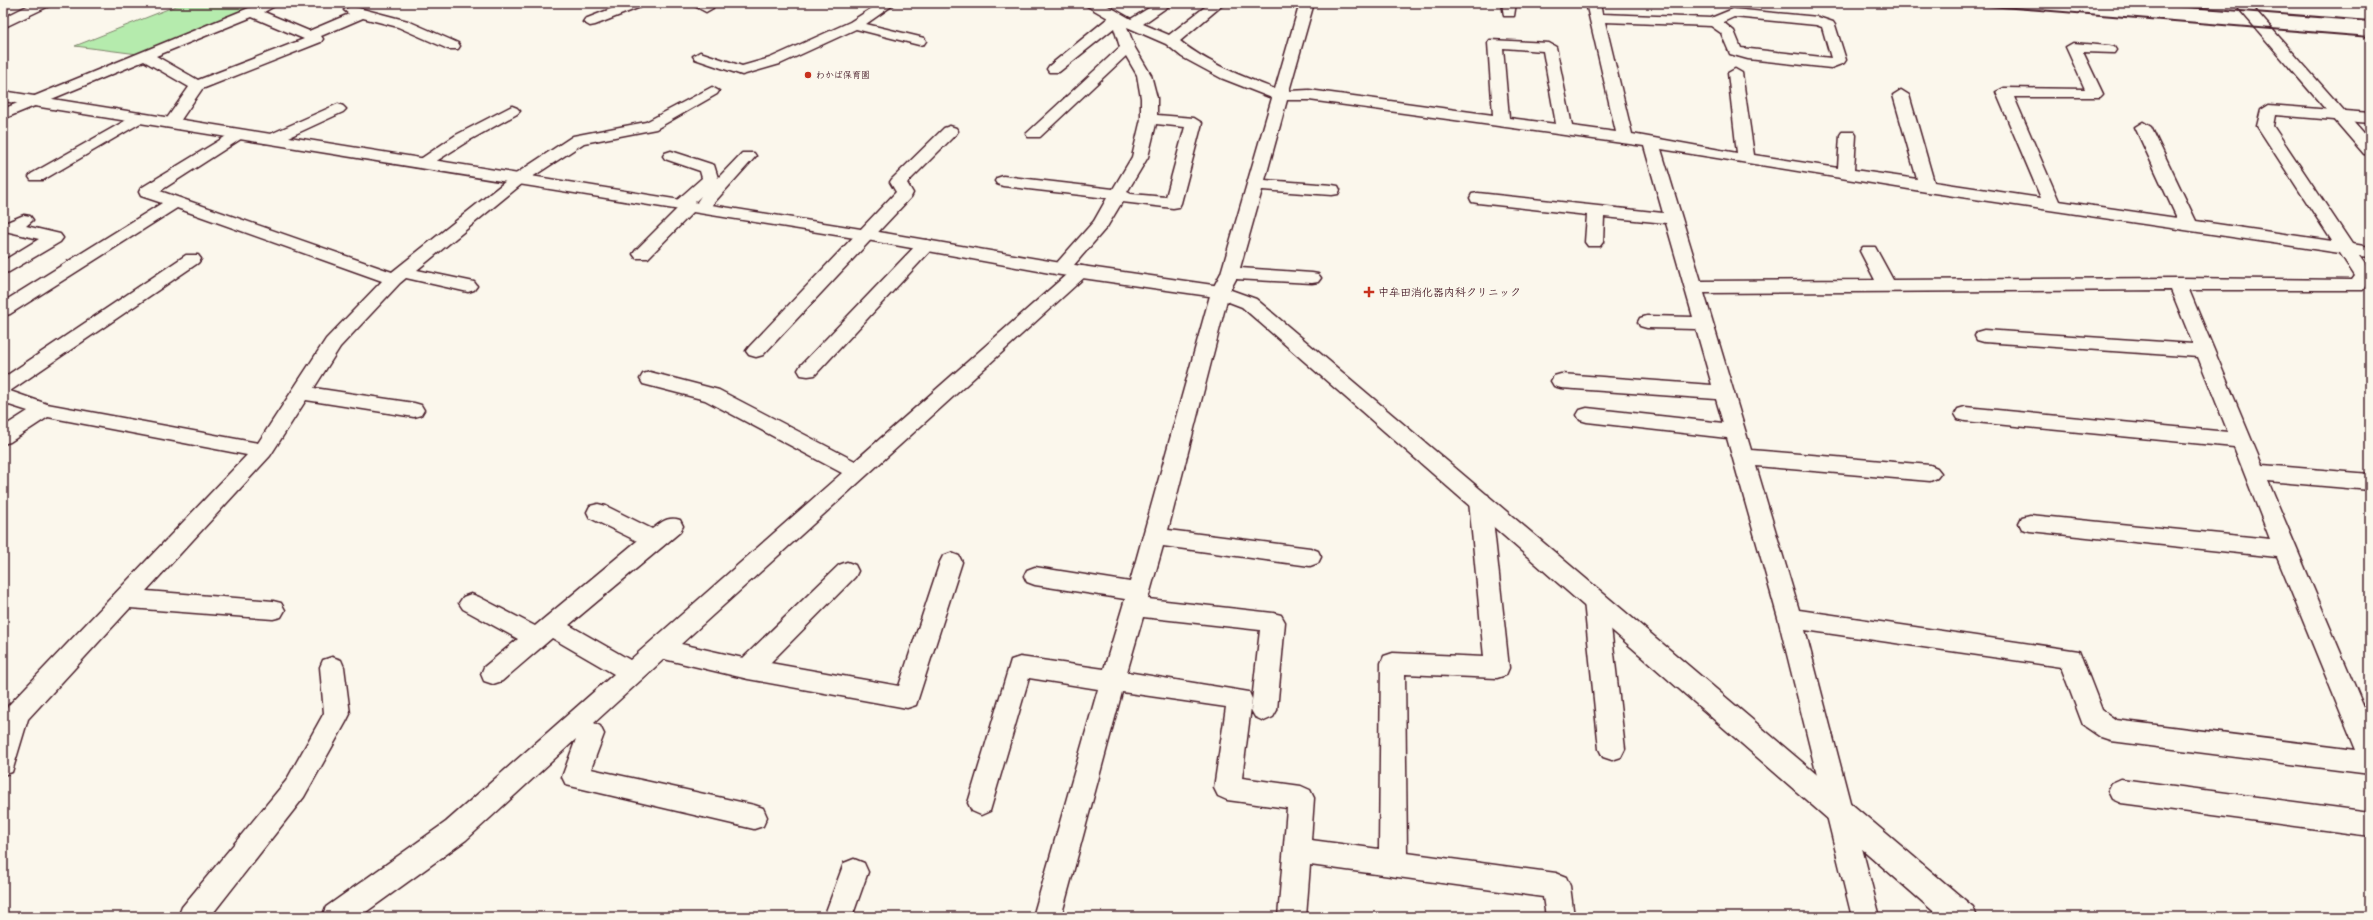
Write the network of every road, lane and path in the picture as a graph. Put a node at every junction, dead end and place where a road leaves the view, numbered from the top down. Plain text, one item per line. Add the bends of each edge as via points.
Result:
1 (44, 3) edge
2 (274, 3) edge
3 (638, 3) edge
4 (889, 3) edge
5 (1089, 3) edge
6 (1166, 3) edge
7 (1218, 3) edge
8 (1307, 3) edge
9 (1593, 3) edge
10 (2241, 3) edge
11 (253, 12) junction
12 (1117, 18) junction
13 (1597, 18) junction
14 (590, 22) dead end
15 (1714, 22) junction
16 (3, 24) edge
17 (1133, 24) junction
18 (855, 25) junction
19 (309, 36) junction
20 (919, 41) dead end
21 (1171, 41) junction
22 (452, 46) dead end
23 (1128, 48) junction
24 (2109, 50) dead end
25 (144, 55) junction
26 (700, 56) dead end
27 (1054, 69) dead end
28 (742, 71) junction
29 (1735, 73) dead end
30 (197, 86) junction
31 (1901, 95) dead end
32 (3, 96) edge
33 (1281, 96) junction
34 (32, 101) junction
35 (338, 109) dead end
36 (512, 111) dead end
37 (3, 114) edge
38 (2341, 116) junction
39 (139, 118) junction
40 (2370, 118) edge
41 (1149, 119) junction
42 (1501, 120) junction
43 (171, 124) junction
44 (2143, 128) dead end
45 (1565, 130) junction
46 (950, 131) dead end
47 (1034, 134) dead end
48 (239, 135) junction
49 (1848, 135) dead end
50 (1625, 138) junction
51 (270, 140) junction
52 (1651, 142) junction
53 (2370, 150) edge
54 (671, 156) dead end
55 (748, 156) dead end
56 (1746, 159) junction
57 (421, 164) junction
58 (1846, 174) junction
59 (37, 177) dead end
60 (518, 180) junction
61 (1003, 181) dead end
62 (1256, 184) junction
63 (1927, 187) junction
64 (1332, 190) dead end
65 (1117, 194) junction
66 (1478, 198) dead end
67 (173, 203) junction
68 (690, 206) junction
69 (2053, 206) junction
70 (1596, 211) junction
71 (1674, 219) junction
72 (2189, 225) junction
73 (12, 226) edge
74 (867, 235) junction
75 (1594, 242) dead end
76 (926, 245) junction
77 (2345, 248) junction
78 (1869, 251) dead end
79 (2370, 252) edge
80 (642, 254) dead end
81 (192, 259) dead end
82 (3, 268) edge
83 (1061, 269) junction
84 (1081, 272) junction
85 (398, 275) junction
86 (1312, 278) dead end
87 (1225, 283) junction
88 (2178, 284) junction
89 (468, 286) dead end
90 (1887, 286) junction
91 (1694, 288) junction
92 (3, 310) edge
93 (1647, 322) dead end
94 (1704, 323) junction
95 (1984, 336) dead end
96 (756, 351) dead end
97 (2206, 351) junction
98 (808, 370) dead end
99 (650, 379) dead end
100 (1561, 381) dead end
101 (3, 387) edge
102 (301, 393) junction
103 (1725, 394) junction
104 (3, 396) edge
105 (45, 410) junction
106 (414, 410) dead end
107 (1966, 414) dead end
108 (1587, 415) dead end
109 (1736, 432) junction
110 (3, 437) edge
111 (2242, 441) junction
112 (263, 451) junction
113 (1743, 458) junction
114 (856, 471) junction
115 (2255, 472) junction
116 (1930, 473) dead end
117 (2370, 482) edge
118 (1480, 501) junction
119 (598, 512) dead end
120 (2030, 523) dead end
121 (1156, 537) junction
122 (2285, 549) junction
123 (1310, 557) dead end
124 (951, 562) dead end
125 (847, 571) dead end
126 (1035, 576) dead end
127 (125, 599) junction
128 (1137, 600) junction
129 (1596, 601) junction
130 (471, 602) dead end
131 (273, 610) dead end
132 (1790, 618) junction
133 (544, 632) junction
134 (661, 649) junction
135 (332, 667) dead end
136 (748, 669) junction
137 (632, 673) junction
138 (493, 674) dead end
139 (1113, 680) junction
140 (1264, 710) dead end
141 (10, 714) edge
142 (573, 726) junction
143 (1612, 749) dead end
144 (2370, 752) edge
145 (2370, 763) edge
146 (3, 764) edge
147 (2121, 791) dead end
148 (981, 803) dead end
149 (1841, 813) junction
150 (754, 817) dead end
151 (2370, 824) edge
152 (1299, 851) junction
153 (1393, 864) junction
154 (854, 872) dead end
155 (192, 917) edge
156 (336, 917) edge
157 (838, 917) edge
158 (1047, 917) edge
159 (1292, 917) edge
160 (1560, 917) edge
161 (1866, 917) edge
162 (1962, 917) edge

1 - 16 street
2 - 11 street
3 - 14 street
4 - 18 street
5 - 12 street via 1097,5
6 - 17 street
7 - 21 street
8 - 33 street
9 - 13 street
10 - 38 street
11 - 19 street
11 - 25 street
12 - 17 street
12 - 23 street
12 - 27 street
13 - 15 street
13 - 50 street
15 - 15 street via 1733,14 1818,21 1828,25 1838,60 1831,64 1748,56 1735,51 1727,31
17 - 21 street
18 - 20 street
18 - 28 street via 775,61
19 - 22 street via 356,12 403,24
19 - 30 street via 316,39
21 - 33 street via 1187,54 1226,75
23 - 41 street via 1144,75 1149,98
23 - 47 street via 1116,56
24 - 69 street via 2073,48 2095,94 2004,92
25 - 30 street
25 - 34 street
26 - 28 street
28 - 60 street via 651,126 580,139
29 - 56 street
30 - 43 street
31 - 63 street
32 - 34 street
33 - 42 street via 1309,95
33 - 62 street
34 - 37 street
34 - 39 street
35 - 51 street
36 - 57 street
38 - 40 street
38 - 53 street
38 - 77 street via 2269,110 2265,126
39 - 43 street
39 - 59 street
41 - 65 street via 1140,157
41 - 65 street via 1194,123 1173,203 1128,199
42 - 45 street
42 - 45 street via 1495,43 1549,47
43 - 48 street
44 - 72 street
45 - 50 street
46 - 74 street via 898,182 905,193
48 - 51 street
48 - 67 street via 147,192
49 - 58 street
50 - 52 street
51 - 57 street
52 - 56 street
52 - 71 street
54 - 68 street via 708,168 710,179
55 - 68 street
56 - 58 street
57 - 60 street
58 - 63 street
60 - 68 street
60 - 85 street
61 - 65 street
62 - 64 street
62 - 87 street
63 - 69 street
65 - 83 street via 1102,223
66 - 70 street
67 - 85 street
67 - 92 street
68 - 74 street
68 - 80 street
69 - 72 street
70 - 71 street
70 - 75 street
71 - 91 street
72 - 77 street
73 - 82 street via 54,238
74 - 76 street
74 - 96 street
76 - 83 street
76 - 98 street
77 - 79 street
77 - 88 street via 2364,276 2357,286
78 - 90 street
81 - 101 street
83 - 84 street
84 - 87 street
84 - 114 street
85 - 89 street
85 - 102 street via 334,343
86 - 87 street
87 - 118 street
87 - 121 street
88 - 90 street
88 - 97 street
90 - 91 street
91 - 94 street
93 - 94 street
94 - 103 street
95 - 97 street
97 - 111 street
99 - 114 street via 712,395
100 - 103 street
102 - 106 street
102 - 112 street
103 - 109 street
104 - 105 street
105 - 110 street
105 - 112 street
107 - 111 street
108 - 109 street
109 - 113 street
111 - 115 street
112 - 127 street
113 - 116 street
113 - 132 street
114 - 134 street
115 - 117 street
115 - 122 street
118 - 129 street
118 - 153 street via 1497,668 1393,663
119 - 133 street via 663,533
120 - 122 street
121 - 123 street
121 - 128 street
122 - 144 street
124 - 136 street via 907,698
125 - 136 street
126 - 128 street
127 - 131 street
127 - 141 street
128 - 139 street
128 - 140 street via 1273,622
129 - 143 street
129 - 149 street
130 - 133 street
132 - 145 street via 2070,658 2092,717 2111,730
132 - 149 street
133 - 137 street
133 - 138 street
134 - 136 street
134 - 137 street
135 - 155 street via 336,714 295,790
137 - 142 street
139 - 148 street via 1020,667
139 - 152 street via 1240,700 1227,788 1301,798
139 - 158 street
141 - 146 street
142 - 150 street via 591,734 575,777
142 - 156 street via 456,831
147 - 151 street
149 - 161 street
149 - 162 street
152 - 153 street
152 - 159 street
153 - 160 street via 1556,886
154 - 157 street

